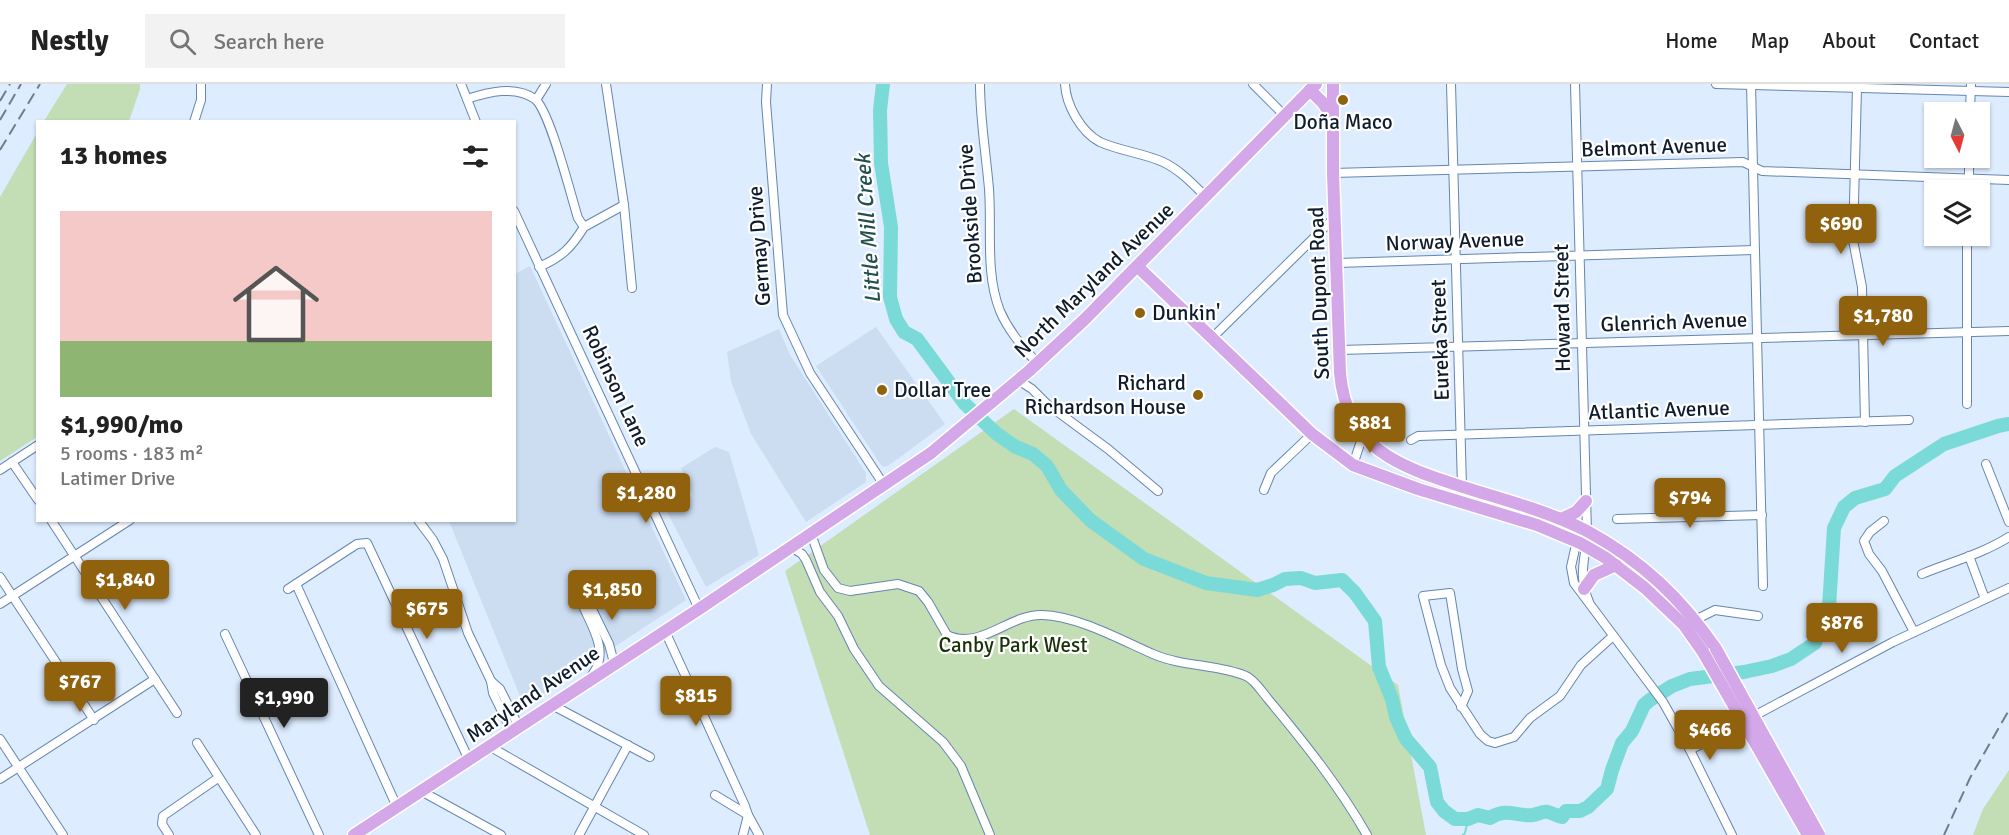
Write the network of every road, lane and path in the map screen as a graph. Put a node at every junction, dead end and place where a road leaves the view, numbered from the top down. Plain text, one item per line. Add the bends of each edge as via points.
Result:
1 (201, 84) edge
2 (461, 84) edge
3 (546, 84) edge
4 (606, 84) edge
5 (767, 84) edge
6 (980, 84) edge
7 (1065, 84) edge
8 (1253, 84) edge
9 (1333, 84) edge
10 (1451, 84) edge
11 (1575, 84) edge
12 (1716, 84) edge
13 (1751, 85) edge
14 (1313, 87) edge
15 (1857, 88) junction
16 (1971, 88) edge
17 (2009, 92) edge
18 (467, 99) junction
19 (536, 100) junction
20 (1285, 116) junction
21 (195, 120) edge
22 (475, 120) edge
23 (1334, 121) junction
24 (1752, 166) junction
25 (1577, 167) junction
26 (1970, 168) edge
27 (1453, 171) junction
28 (1334, 174) junction
29 (1854, 175) junction
30 (1969, 179) junction
31 (2009, 180) edge
32 (1206, 197) junction
33 (624, 205) junction
34 (516, 215) edge
35 (1335, 217) junction
36 (584, 227) junction
37 (1967, 246) edge
38 (1754, 250) junction
39 (1579, 256) junction
40 (1456, 258) junction
41 (1337, 263) junction
42 (539, 267) junction
43 (1138, 267) junction
44 (633, 288) dead end
45 (2009, 331) edge
46 (1967, 332) junction
47 (1863, 334) junction
48 (1213, 337) junction
49 (1757, 337) junction
50 (1581, 343) junction
51 (1458, 346) junction
52 (1340, 350) junction
53 (1037, 363) junction
54 (1018, 380) junction
55 (1967, 404) dead end
56 (1909, 420) dead end
57 (1864, 422) junction
58 (1760, 425) junction
59 (1584, 431) junction
60 (1311, 434) junction
61 (1363, 435) junction
62 (1460, 435) junction
63 (1411, 440) dead end
64 (36, 446) edge
65 (12, 462) junction
66 (1986, 464) dead end
67 (1353, 465) junction
68 (0, 470) edge
69 (884, 485) junction
70 (1462, 487) junction
71 (1264, 490) dead end
72 (1158, 491) dead end
73 (36, 497) edge
74 (1586, 501) junction
75 (1466, 503) junction
76 (1518, 505) junction
77 (1762, 515) junction
78 (1561, 519) junction
79 (1617, 519) dead end
80 (1884, 521) dead end
81 (52, 522) edge
82 (127, 522) edge
83 (420, 522) edge
84 (2009, 522) edge
85 (1587, 532) junction
86 (811, 534) junction
87 (2009, 537) edge
88 (1581, 544) junction
89 (791, 547) junction
90 (74, 556) junction
91 (1969, 556) junction
92 (1616, 565) junction
93 (1922, 574) dead end
94 (0, 577) edge
95 (296, 584) junction
96 (577, 586) dead end
97 (1763, 586) dead end
98 (2009, 588) edge
99 (288, 589) dead end
100 (1584, 589) junction
101 (13, 596) junction
102 (582, 598) junction
103 (1985, 599) junction
104 (1589, 602) junction
105 (0, 604) edge
106 (699, 609) junction
107 (1758, 616) dead end
108 (1697, 620) junction
109 (1684, 625) junction
110 (665, 631) junction
111 (1914, 632) junction
112 (225, 634) dead end
113 (1613, 636) junction
114 (614, 663) junction
115 (155, 679) junction
116 (583, 685) junction
117 (552, 705) junction
118 (1461, 707) junction
119 (177, 713) dead end
120 (94, 720) junction
121 (515, 729) junction
122 (0, 739) edge
123 (197, 743) dead end
124 (628, 745) junction
125 (489, 746) junction
126 (1690, 750) junction
127 (650, 757) dead end
128 (469, 760) junction
129 (19, 767) junction
130 (218, 778) junction
131 (0, 779) edge
132 (421, 791) junction
133 (715, 795) dead end
134 (397, 807) junction
135 (594, 807) junction
136 (748, 815) junction
137 (362, 833) edge
138 (63, 835) edge
139 (169, 835) edge
140 (256, 835) edge
141 (320, 835) edge
142 (501, 835) edge
143 (579, 835) edge
144 (644, 835) edge
145 (743, 835) edge
146 (759, 835) edge
147 (990, 835) edge
148 (1367, 835) edge
149 (1732, 835) edge
150 (1808, 835) edge
151 (1819, 835) edge

1 - 21 street
2 - 18 street
3 - 19 street
4 - 33 street
5 - 69 street, Germay Drive via 783,315 810,373
6 - 53 street, Brookside Drive via 994,292 1015,338
7 - 32 street via 1078,122 1099,141 1163,162
8 - 20 street
9 - 23 main road, South Dupont Road
10 - 27 street, Eureka Street
11 - 25 street, Howard Street
12 - 13 street
13 - 15 street
13 - 24 street
14 - 20 main road, North Maryland Avenue
14 - 23 main road
15 - 16 street
15 - 29 street
16 - 17 street
18 - 19 street via 501,90
18 - 22 street
19 - 36 street via 550,126
20 - 32 main road, North Maryland Avenue
23 - 28 main road, South Dupont Road
24 - 25 street, Belmont Avenue via 1743,162
24 - 29 street, Belmont Avenue via 1762,171
24 - 38 street
25 - 27 street, Belmont Avenue
25 - 39 street, Howard Street
26 - 30 street
27 - 28 street, Belmont Avenue
27 - 40 street, Eureka Street
28 - 35 main road, South Dupont Road
29 - 30 street, Belmont Avenue
29 - 47 street via 1853,240 1862,287
30 - 31 street, Belmont Avenue
32 - 43 main road, North Maryland Avenue
33 - 36 street
33 - 44 street
34 - 42 street, Robinson Lane
35 - 41 main road, South Dupont Road
35 - 48 street
36 - 42 street via 571,248
37 - 46 street
38 - 39 street, Norway Avenue
38 - 49 street
39 - 40 street, Norway Avenue
39 - 50 street, Howard Street
40 - 41 street, Norway Avenue
40 - 51 street, Eureka Street
41 - 52 main road, South Dupont Road
42 - 106 street, Robinson Lane
43 - 48 main road
43 - 53 main road, North Maryland Avenue
45 - 46 street, Glenrich Avenue
46 - 47 street, Glenrich Avenue
46 - 55 street
47 - 49 street, Glenrich Avenue
47 - 57 street
48 - 60 main road
49 - 50 street, Glenrich Avenue
49 - 58 street
50 - 51 street, Glenrich Avenue
50 - 59 street, Howard Street
51 - 52 street, Glenrich Avenue
51 - 62 street, Eureka Street
52 - 61 main road, South Dupont Road via 1343,396
53 - 54 main road, North Maryland Avenue
54 - 69 main road, North Maryland Avenue via 931,453
54 - 72 street
56 - 57 street, Atlantic Avenue
57 - 58 street, Atlantic Avenue
58 - 59 street, Atlantic Avenue
58 - 77 street
59 - 62 street, Atlantic Avenue
59 - 74 street, Howard Street
60 - 67 main road
60 - 71 street via 1271,473
61 - 67 street
61 - 70 main road, South Dupont Road via 1390,460
62 - 63 street, Atlantic Avenue via 1418,436
62 - 70 street, Eureka Street
64 - 65 street
65 - 68 street
65 - 73 street
66 - 84 street
67 - 75 main road
69 - 86 main road, Maryland Avenue
70 - 76 main road, South Dupont Road
74 - 78 main road via 1576,512
74 - 85 street, Howard Street
75 - 76 main road via 1478,498
75 - 88 main road
76 - 78 main road, South Dupont Road
77 - 79 street
77 - 97 street
78 - 85 main road, South Dupont Road
80 - 111 street via 1864,541
81 - 90 street
82 - 90 street
83 - 121 street via 443,559 468,633 491,681 500,689
85 - 88 street
85 - 108 main road, South Dupont Road via 1647,571
86 - 89 main road, Maryland Avenue
86 - 148 street via 824,570 838,588 850,591 898,584 919,591 952,638 970,640 1041,615 1069,620 1178,663 1249,676 1320,763
87 - 91 street
88 - 92 main road
88 - 100 street
88 - 104 street via 1572,559 1571,575
89 - 106 main road, Maryland Avenue
89 - 147 street via 806,560 820,592 879,686 943,742 961,766
90 - 101 street
90 - 115 street
91 - 93 street
91 - 103 street
92 - 100 main road via 1594,575
92 - 109 main road
94 - 101 street
95 - 99 street
95 - 128 street via 357,544 370,545
95 - 134 street
96 - 102 street
98 - 103 street
100 - 104 street
101 - 105 street
101 - 120 street
102 - 114 street via 588,601
102 - 116 street via 601,650 600,663
103 - 111 street
104 - 113 street
106 - 110 main road, Maryland Avenue
107 - 108 street via 1715,610
108 - 109 street
108 - 151 main road, South Dupont Road, bridge
109 - 150 main road, bridge
110 - 114 main road, Maryland Avenue
110 - 136 street
111 - 126 street
112 - 141 street
113 - 118 street via 1581,665 1560,696 1530,718 1514,737 1488,741
113 - 126 street via 1656,691
114 - 116 main road, Maryland Avenue
115 - 119 street
115 - 120 street
116 - 117 main road, Maryland Avenue
117 - 121 main road, Maryland Avenue
117 - 124 street
118 - 118 street via 1441,665 1423,596 1450,593 1468,691
120 - 129 street
121 - 125 main road, Maryland Avenue
122 - 129 street
123 - 130 street
124 - 127 street
124 - 135 street
125 - 128 main road, Maryland Avenue
125 - 135 street
126 - 149 street
128 - 132 main road, Maryland Avenue
129 - 131 street
129 - 138 street
130 - 139 street via 165,814 162,824
130 - 140 street
132 - 134 main road, Maryland Avenue
132 - 142 street
133 - 136 street
134 - 137 main road, Maryland Avenue
135 - 143 street
135 - 144 street
136 - 145 street
136 - 146 street

